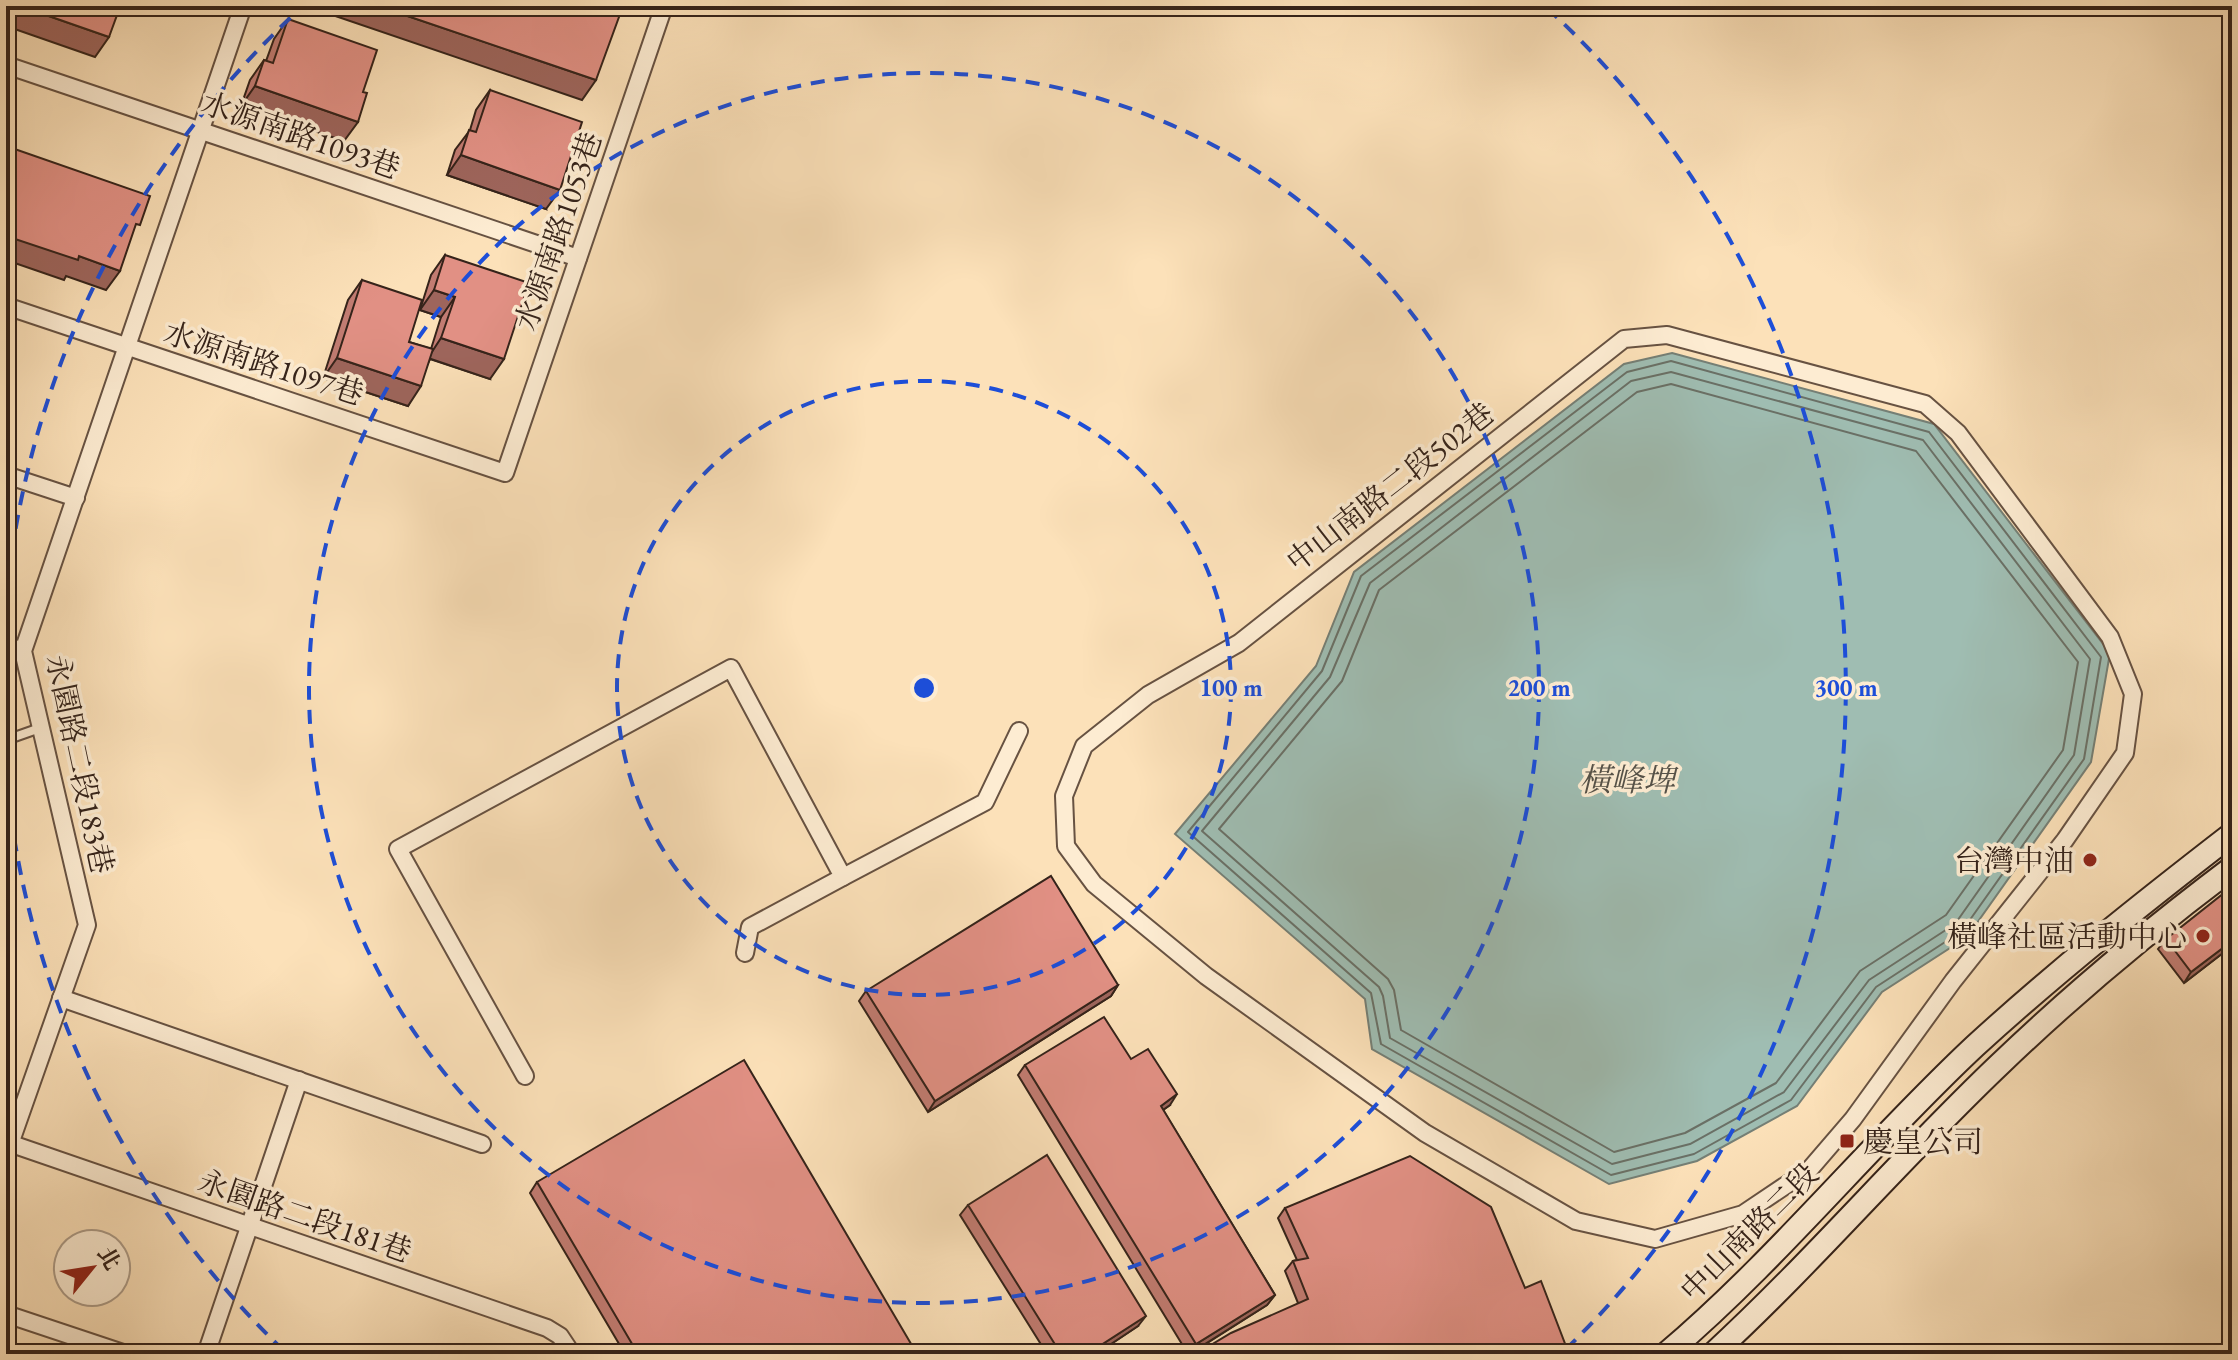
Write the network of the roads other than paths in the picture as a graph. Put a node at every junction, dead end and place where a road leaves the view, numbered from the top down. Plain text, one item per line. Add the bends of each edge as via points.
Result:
1 (243, 6) edge
2 (664, 6) edge
3 (6, 65) edge
4 (200, 130) junction
5 (578, 258) junction
6 (6, 306) edge
7 (127, 347) junction
8 (505, 473) joint
9 (6, 475) edge
10 (76, 498) junction
11 (6, 645) edge
12 (23, 651) junction
13 (40, 728) junction
14 (1019, 731) dead end
15 (6, 740) edge
16 (2232, 834) edge
17 (2232, 868) edge
18 (843, 877) junction
19 (745, 953) dead end
20 (61, 998) junction
21 (525, 1076) dead end
22 (299, 1080) junction
23 (1853, 1119) joint
24 (8, 1143) edge
25 (482, 1144) dead end
26 (249, 1226) junction
27 (6, 1314) edge
28 (126, 1354) edge
29 (206, 1354) edge
30 (572, 1354) edge
31 (1666, 1354) edge
32 (1713, 1354) edge

1 - 4 street, 永園路二段183巷
2 - 5 street, 水源南路1053巷
3 - 4 street, 水源南路1093巷
4 - 5 street, 水源南路1093巷
4 - 7 street, 永園路二段183巷
5 - 8 street, 水源南路1053巷
6 - 7 street, 水源南路1097巷
7 - 8 street, 水源南路1097巷
7 - 10 street, 永園路二段183巷
9 - 10 street
10 - 12 street, 永園路二段183巷
11 - 12 street
12 - 13 street, 永園路二段183巷
13 - 15 lane
13 - 20 street, 永園路二段183巷 via 87,925
14 - 18 street via 985,802
16 - 31 main road, 中山南路二段 via 2067,965 1974,1048
17 - 32 main road, 中山南路二段 via 2151,930 2000,1064
18 - 19 street via 750,927
18 - 21 street via 731,668 398,849
20 - 22 street
20 - 24 street, 永園路二段183巷
22 - 25 street
22 - 26 street
23 - 23 street, 中山南路二段502巷 via 2125,753 2133,694 2110,637 1958,433 1925,404 1667,335 1624,339 1239,643 1148,695 1084,746 1064,796 1066,846 1094,884 1206,976 1425,1133 1576,1221 1655,1239 1743,1214 1810,1169
24 - 26 street, 永園路二段181巷
26 - 29 street
26 - 30 street, 永園路二段181巷 via 547,1328
27 - 28 street

